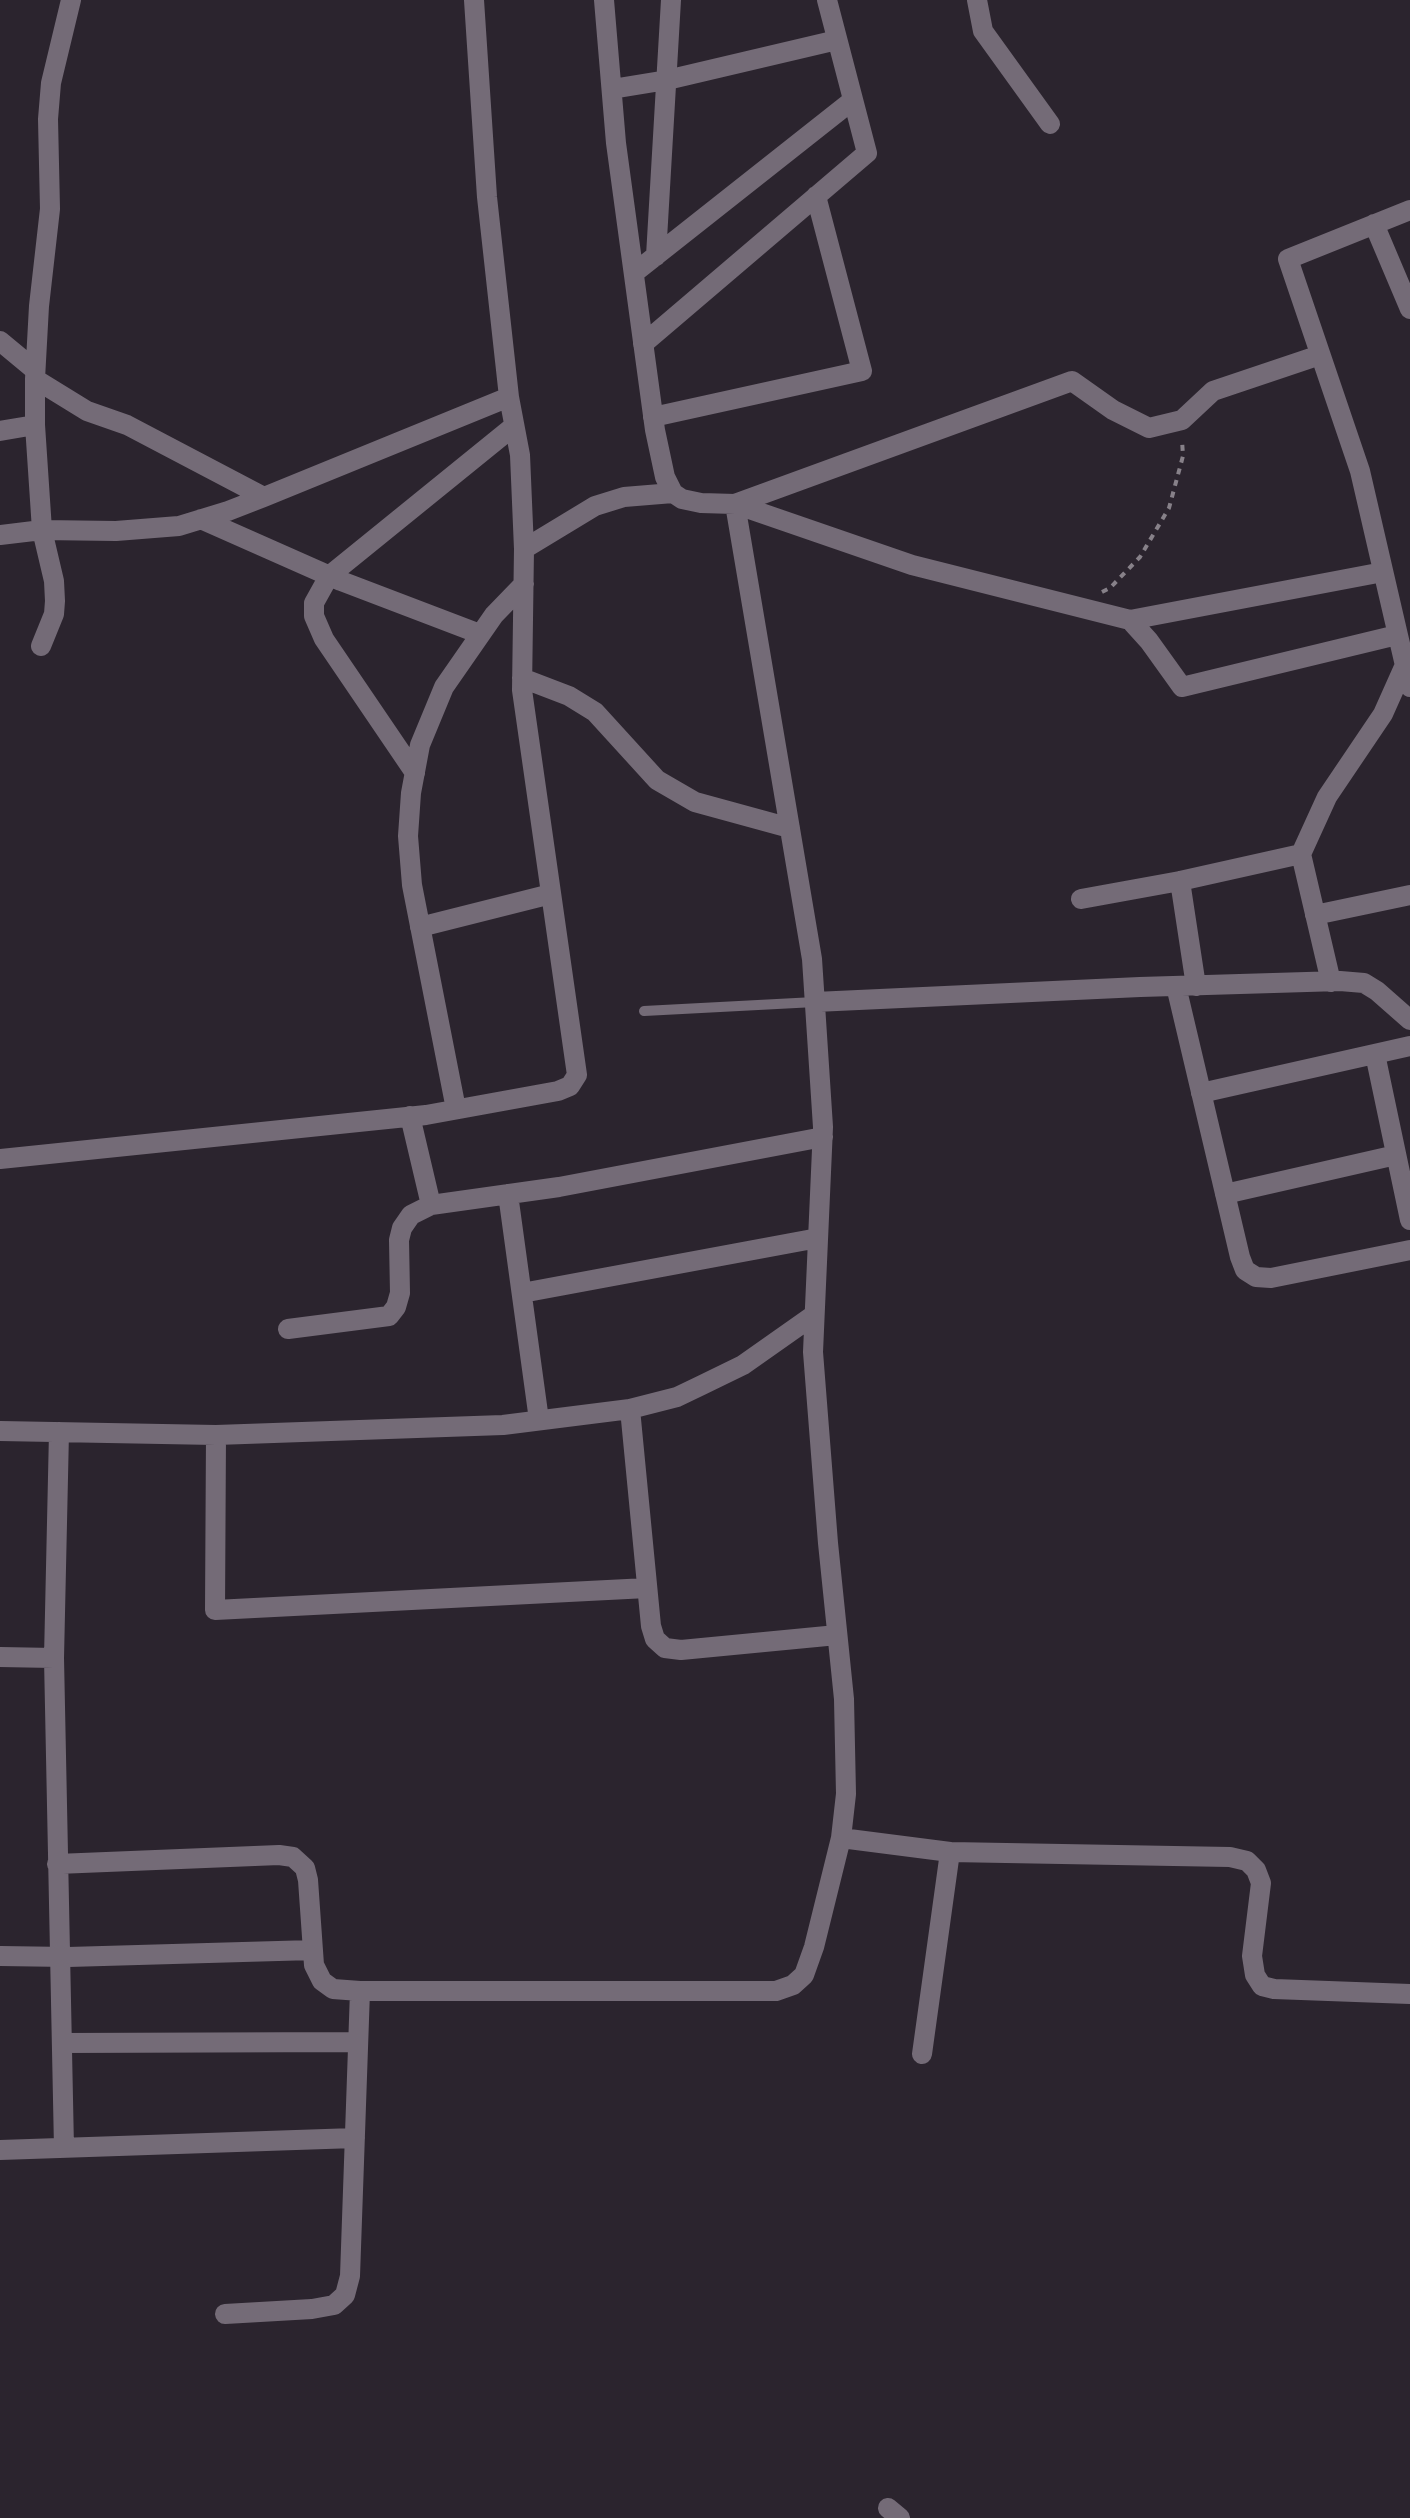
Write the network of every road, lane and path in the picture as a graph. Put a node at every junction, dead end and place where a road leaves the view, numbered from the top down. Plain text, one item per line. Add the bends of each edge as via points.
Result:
1 (71, 0) edge
2 (474, 0) edge
3 (604, 0) edge
4 (671, 0) edge
5 (827, 0) edge
6 (977, 0) edge
7 (837, 40) junction
8 (667, 80) junction
9 (612, 89) junction
10 (853, 100) junction
11 (1050, 124) dead end
12 (816, 196) junction
13 (1410, 210) edge
14 (1374, 224) junction
15 (656, 256) junction
16 (634, 273) junction
17 (1410, 309) edge
18 (0, 341) edge
19 (643, 344) junction
20 (1320, 355) junction
21 (35, 375) junction
22 (509, 397) junction
23 (653, 417) junction
24 (1182, 420) junction
25 (35, 425) junction
26 (514, 426) junction
27 (0, 431) edge
28 (673, 493) junction
29 (264, 497) junction
30 (735, 504) junction
31 (201, 519) junction
32 (42, 530) junction
33 (0, 535) edge
34 (524, 549) junction
35 (1383, 572) junction
36 (329, 576) junction
37 (524, 584) junction
38 (1075, 605) junction
39 (1130, 620) junction
40 (1401, 630) edge
41 (480, 634) junction
42 (41, 646) dead end
43 (1407, 677) edge
44 (522, 678) junction
45 (415, 773) junction
46 (790, 828) junction
47 (1301, 854) junction
48 (1180, 881) junction
49 (551, 894) junction
50 (1410, 895) edge
51 (1081, 899) dead end
52 (1315, 915) junction
53 (420, 927) junction
54 (1331, 982) junction
55 (1186, 986) junction
56 (815, 1002) junction
57 (644, 1011) dead end
58 (1410, 1020) edge
59 (1410, 1046) edge
60 (1375, 1054) junction
61 (1201, 1093) junction
62 (456, 1109) junction
63 (410, 1116) junction
64 (823, 1137) junction
65 (1396, 1155) junction
66 (0, 1159) edge
67 (508, 1194) junction
68 (1225, 1194) junction
69 (431, 1205) junction
70 (1410, 1220) edge
71 (818, 1238) junction
72 (1410, 1250) edge
73 (522, 1293) junction
74 (814, 1315) junction
75 (288, 1329) dead end
76 (630, 1409) junction
77 (539, 1420) junction
78 (0, 1431) edge
79 (59, 1432) junction
80 (216, 1435) junction
81 (647, 1588) junction
82 (837, 1635) junction
83 (0, 1657) edge
84 (54, 1658) junction
85 (841, 1838) junction
86 (950, 1852) junction
87 (57, 1864) junction
88 (313, 1950) junction
89 (0, 1956) edge
90 (60, 1957) junction
91 (360, 1991) junction
92 (1410, 1994) edge
93 (358, 2042) junction
94 (62, 2043) junction
95 (922, 2054) dead end
96 (355, 2138) junction
97 (64, 2148) junction
98 (0, 2150) edge
99 (225, 2314) dead end

1 - 21 street via 51,83 50,209
2 - 22 street via 487,197
3 - 9 street
4 - 8 street
5 - 7 street
6 - 11 street via 983,31
7 - 8 street
7 - 10 street
8 - 9 street
8 - 15 street
9 - 16 street
10 - 12 street via 867,153
10 - 15 street
12 - 19 street
12 - 23 street via 862,371
13 - 14 street
14 - 17 street
14 - 20 street via 1288,259
15 - 16 street
16 - 19 street
18 - 21 street
19 - 23 street
20 - 24 street via 1213,391
20 - 35 street via 1360,471
21 - 25 street
21 - 29 street via 87,411 127,425
22 - 26 street
22 - 29 street
23 - 28 street
24 - 30 street via 1149,428 1072,381
24 - 38 path via 1183,456 1169,508 1140,557 1110,588
25 - 27 street
25 - 32 street
26 - 34 street
26 - 36 street
28 - 30 street via 701,503
28 - 34 street via 624,497 595,506
29 - 31 street
30 - 38 street via 912,565
30 - 46 street
31 - 32 street via 116,531
31 - 36 street
32 - 33 street
32 - 42 street via 55,601
34 - 37 street
35 - 39 street
35 - 40 street
36 - 41 street
36 - 45 street via 314,603 324,639
37 - 41 street
37 - 44 street
38 - 39 street
39 - 40 street via 1182,687
40 - 43 street
41 - 45 street via 444,687 420,745
43 - 47 street via 1327,797
44 - 46 street via 595,712 657,780 695,802
44 - 49 street
45 - 53 street via 408,836
46 - 56 street
47 - 48 street
47 - 52 street
48 - 51 street
48 - 55 street
49 - 53 street
49 - 62 street via 577,1075 558,1091
50 - 52 street
52 - 54 street
53 - 62 street
54 - 55 street
54 - 58 street via 1364,983
55 - 56 street
55 - 61 street
56 - 57 lane
56 - 64 street
59 - 60 street
60 - 61 street
60 - 65 street
61 - 68 street
62 - 63 street
63 - 66 street
63 - 69 street
64 - 67 street
64 - 71 street
65 - 68 street
65 - 70 street
67 - 69 street
67 - 73 street
68 - 72 street via 1240,1257 1245,1270 1256,1277
69 - 75 street via 411,1215 402,1228 400,1293 389,1316
71 - 73 street
71 - 74 street
73 - 77 street
74 - 76 street via 743,1365 677,1397
74 - 82 street
76 - 77 street
76 - 81 street
77 - 80 street
78 - 79 street
79 - 80 street
79 - 84 street
80 - 81 street via 215,1610
81 - 82 street via 651,1626 665,1648
82 - 85 street via 846,1794
83 - 84 street
84 - 87 street
85 - 86 street
85 - 91 street via 804,1975 776,1991
86 - 92 street via 1247,1861 1261,1883 1252,1956 1262,1986
86 - 95 street
87 - 88 street via 293,1857 305,1868 308,1880
87 - 90 street
88 - 90 street
88 - 91 street via 322,1981 333,1989
89 - 90 street
90 - 94 street
91 - 93 street
93 - 94 street
93 - 96 street
94 - 97 street
96 - 97 street
96 - 99 street via 345,2295 334,2305 312,2309
97 - 98 street

